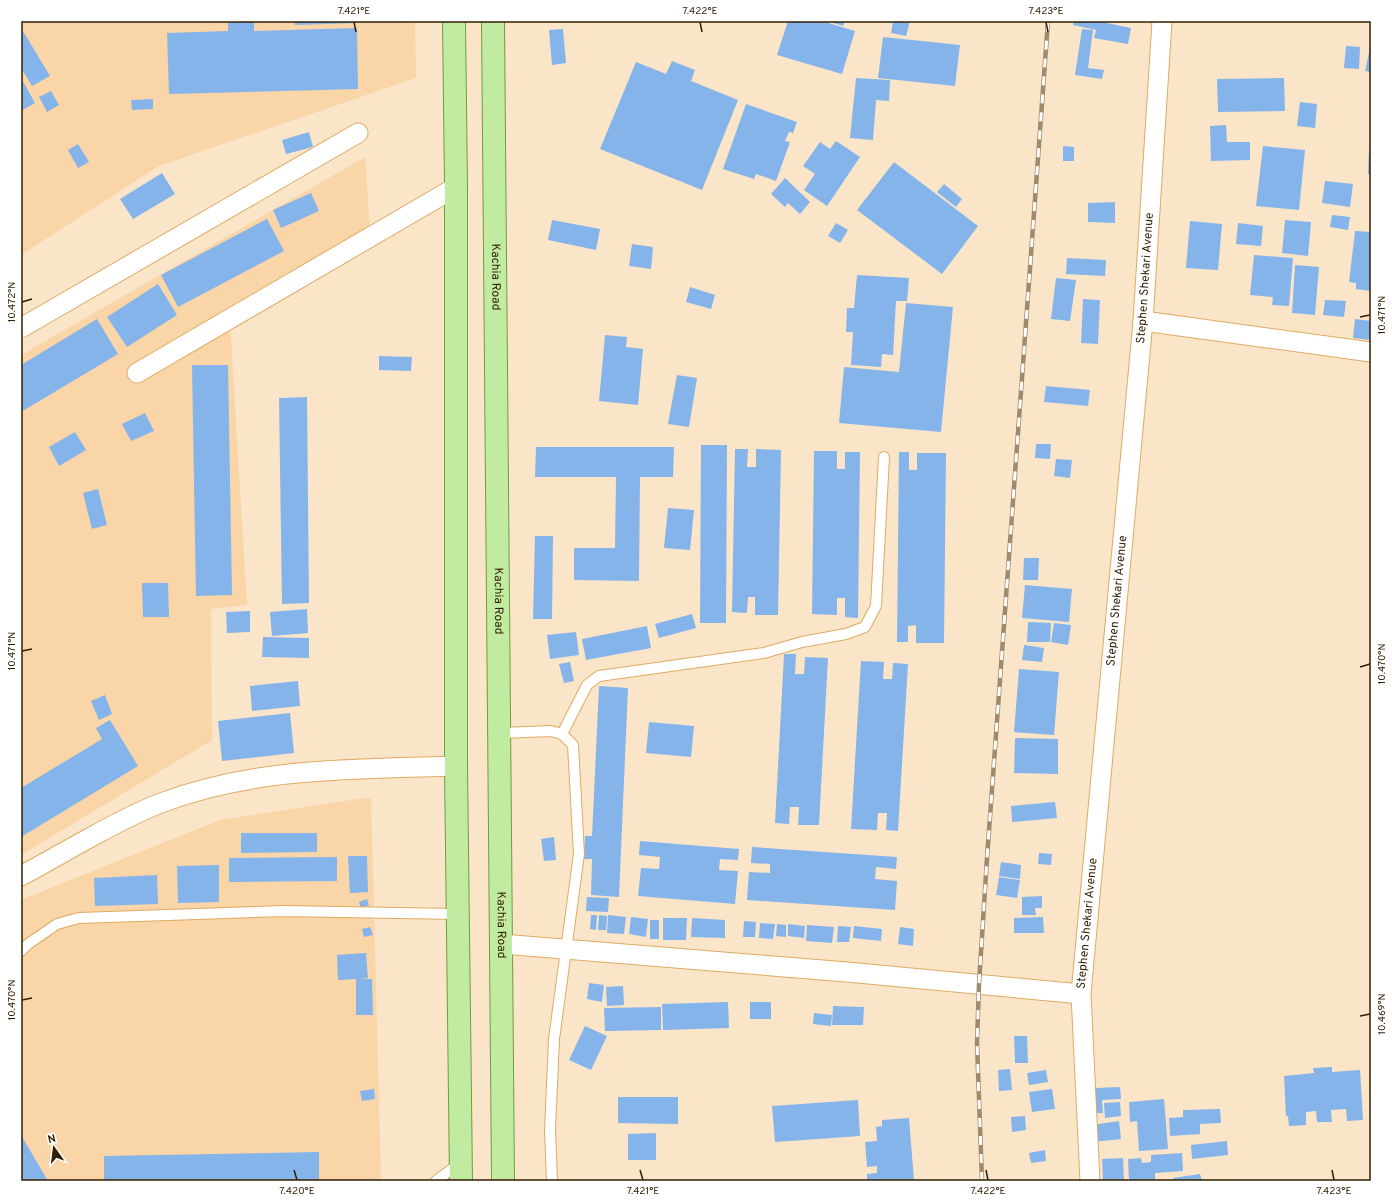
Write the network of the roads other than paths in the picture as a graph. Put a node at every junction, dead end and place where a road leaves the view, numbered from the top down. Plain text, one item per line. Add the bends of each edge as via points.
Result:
1 (454, 21) edge
2 (493, 21) edge
3 (1162, 21) edge
4 (358, 133) dead end
5 (456, 187) junction
6 (1143, 321) junction
7 (21, 328) edge
8 (1371, 352) edge
9 (137, 373) dead end
10 (884, 457) dead end
11 (500, 732) junction
12 (562, 734) junction
13 (456, 766) junction
14 (21, 876) edge
15 (458, 914) junction
16 (502, 944) junction
17 (567, 950) junction
18 (21, 951) edge
19 (1081, 994) junction
20 (461, 1171) edge
21 (436, 1181) edge
22 (503, 1181) edge
23 (552, 1181) edge
24 (1090, 1181) edge

1 - 5 main road
2 - 11 main road, Kachia Road
3 - 6 street, Stephen Shekari Avenue
4 - 7 street
5 - 9 street
5 - 13 main road
6 - 8 street
6 - 19 street, Stephen Shekari Avenue
10 - 12 lane via 876,606 865,627 846,634 802,642 764,653 599,676 587,685
11 - 12 lane via 551,731
11 - 16 main road, Kachia Road
12 - 17 lane via 573,744 579,854
13 - 14 street via 315,771 258,778 208,788 160,803 126,818
13 - 15 main road
15 - 18 lane via 283,911 79,918 57,924
15 - 20 main road
16 - 17 street
16 - 22 main road, Kachia Road
17 - 19 street
17 - 23 lane via 554,1039 550,1130
19 - 24 street, Stephen Shekari Avenue
20 - 21 lane

